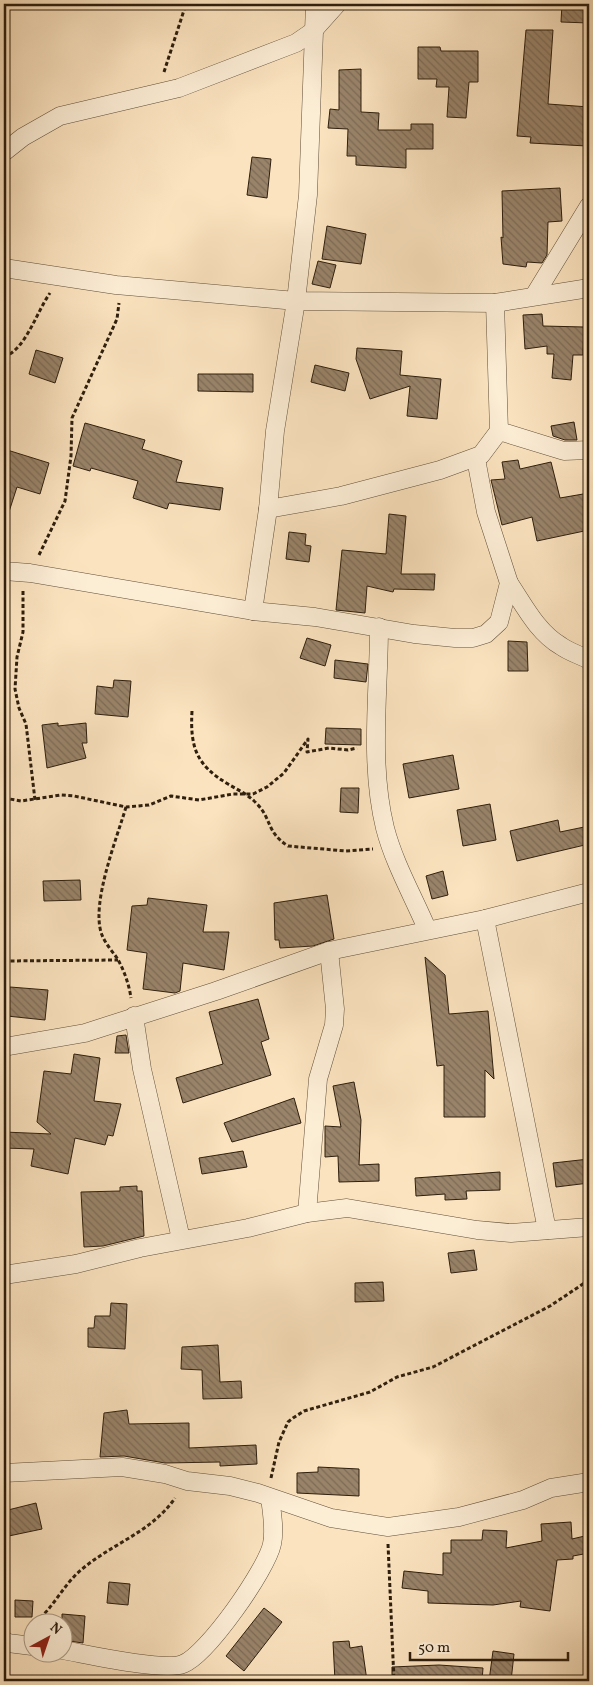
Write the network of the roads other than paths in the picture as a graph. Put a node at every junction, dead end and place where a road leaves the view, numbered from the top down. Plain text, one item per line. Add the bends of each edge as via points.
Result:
1 (315, 4) edge
2 (337, 4) edge
3 (312, 32) junction
4 (4, 152) edge
5 (589, 206) edge
6 (4, 268) edge
7 (589, 288) edge
8 (534, 296) junction
9 (296, 301) junction
10 (495, 303) junction
11 (499, 431) junction
12 (589, 450) edge
13 (476, 458) junction
14 (268, 509) junction
15 (4, 571) edge
16 (508, 583) junction
17 (253, 612) junction
18 (379, 627) junction
19 (589, 660) edge
20 (589, 892) edge
21 (485, 919) junction
22 (427, 929) junction
23 (329, 951) junction
24 (134, 1016) junction
25 (4, 1046) edge
26 (307, 1213) junction
27 (589, 1227) edge
28 (546, 1230) junction
29 (181, 1239) junction
30 (4, 1275) edge
31 (4, 1473) edge
32 (589, 1482) edge
33 (270, 1498) junction
34 (4, 1640) edge
35 (22, 1645) edge
36 (72, 1652) edge

1 - 3 street
2 - 3 street
3 - 4 street via 280,50 179,88 60,116
3 - 9 street via 308,195
5 - 8 street
6 - 9 street via 116,285
7 - 8 street
8 - 10 street
9 - 10 street
9 - 14 street via 275,431
10 - 11 street
11 - 12 street via 564,451
11 - 13 street
13 - 14 street via 341,496
13 - 16 street via 486,512
14 - 17 street
15 - 17 street
16 - 18 street via 498,622 486,634 455,638
16 - 19 street via 548,636 561,647
17 - 18 street
18 - 22 street via 378,776 385,825 390,845
20 - 21 street
21 - 22 street
21 - 28 street
22 - 23 street
23 - 24 street
23 - 26 street via 334,1025 318,1079
24 - 25 street via 86,1033
24 - 29 street via 142,1069
26 - 28 street via 347,1208 477,1230 511,1233
26 - 29 street via 248,1228
27 - 28 street
29 - 30 street via 76,1264
31 - 33 street via 122,1467 187,1481 230,1486
32 - 33 street via 551,1488 522,1500 458,1517 388,1527 331,1518
33 - 36 street via 272,1544 264,1564 202,1651 182,1664 173,1665
34 - 35 street

